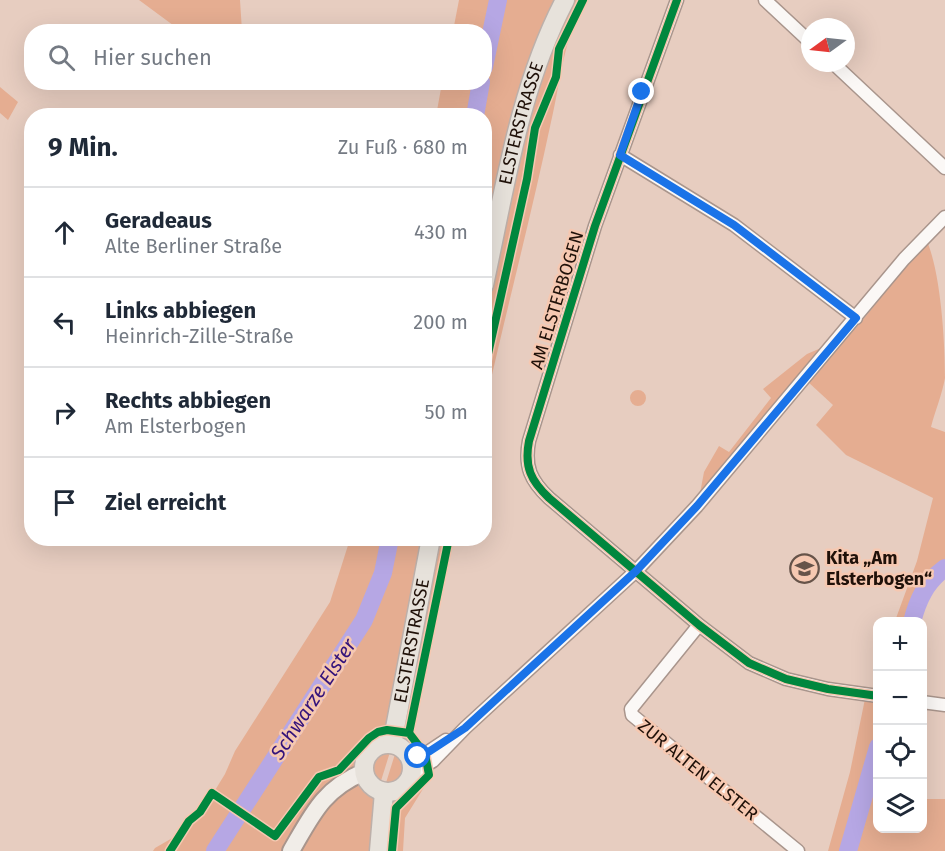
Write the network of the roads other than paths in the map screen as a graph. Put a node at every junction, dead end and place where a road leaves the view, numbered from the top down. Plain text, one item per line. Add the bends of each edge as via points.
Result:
1 (565, 0) edge
2 (677, 0) edge
3 (765, 0) edge
4 (801, 34) edge
5 (843, 72) edge
6 (620, 155) junction
7 (945, 168) edge
8 (945, 217) edge
9 (492, 249) edge
10 (856, 318) junction
11 (429, 546) edge
12 (636, 571) junction
13 (699, 625) junction
14 (873, 695) edge
15 (927, 703) edge
16 (945, 705) edge
17 (392, 744) junction
18 (410, 765) junction
19 (364, 772) junction
20 (384, 792) junction
21 (291, 851) edge
22 (379, 851) edge
23 (798, 851) edge

1 - 9 main road, ELSTERSTRASSE via 527,94
2 - 6 street, AM ELSTERBOGEN
3 - 4 street
5 - 7 street
6 - 10 street via 734,225
6 - 12 street, AM ELSTERBOGEN via 526,456 529,473 541,490
8 - 10 street
10 - 12 street via 697,506
11 - 17 main road, ELSTERSTRASSE
12 - 13 street, AM ELSTERBOGEN
12 - 18 street via 433,761
13 - 14 street, AM ELSTERBOGEN via 761,669 828,689
13 - 23 street, ZUR ALTEN ELSTER via 632,709 632,715
15 - 16 street
17 - 18 main road via 399,747
17 - 19 main road via 373,749 364,762
18 - 20 main road via 404,786
19 - 20 main road via 370,785
19 - 21 main road via 331,790
20 - 22 main road

